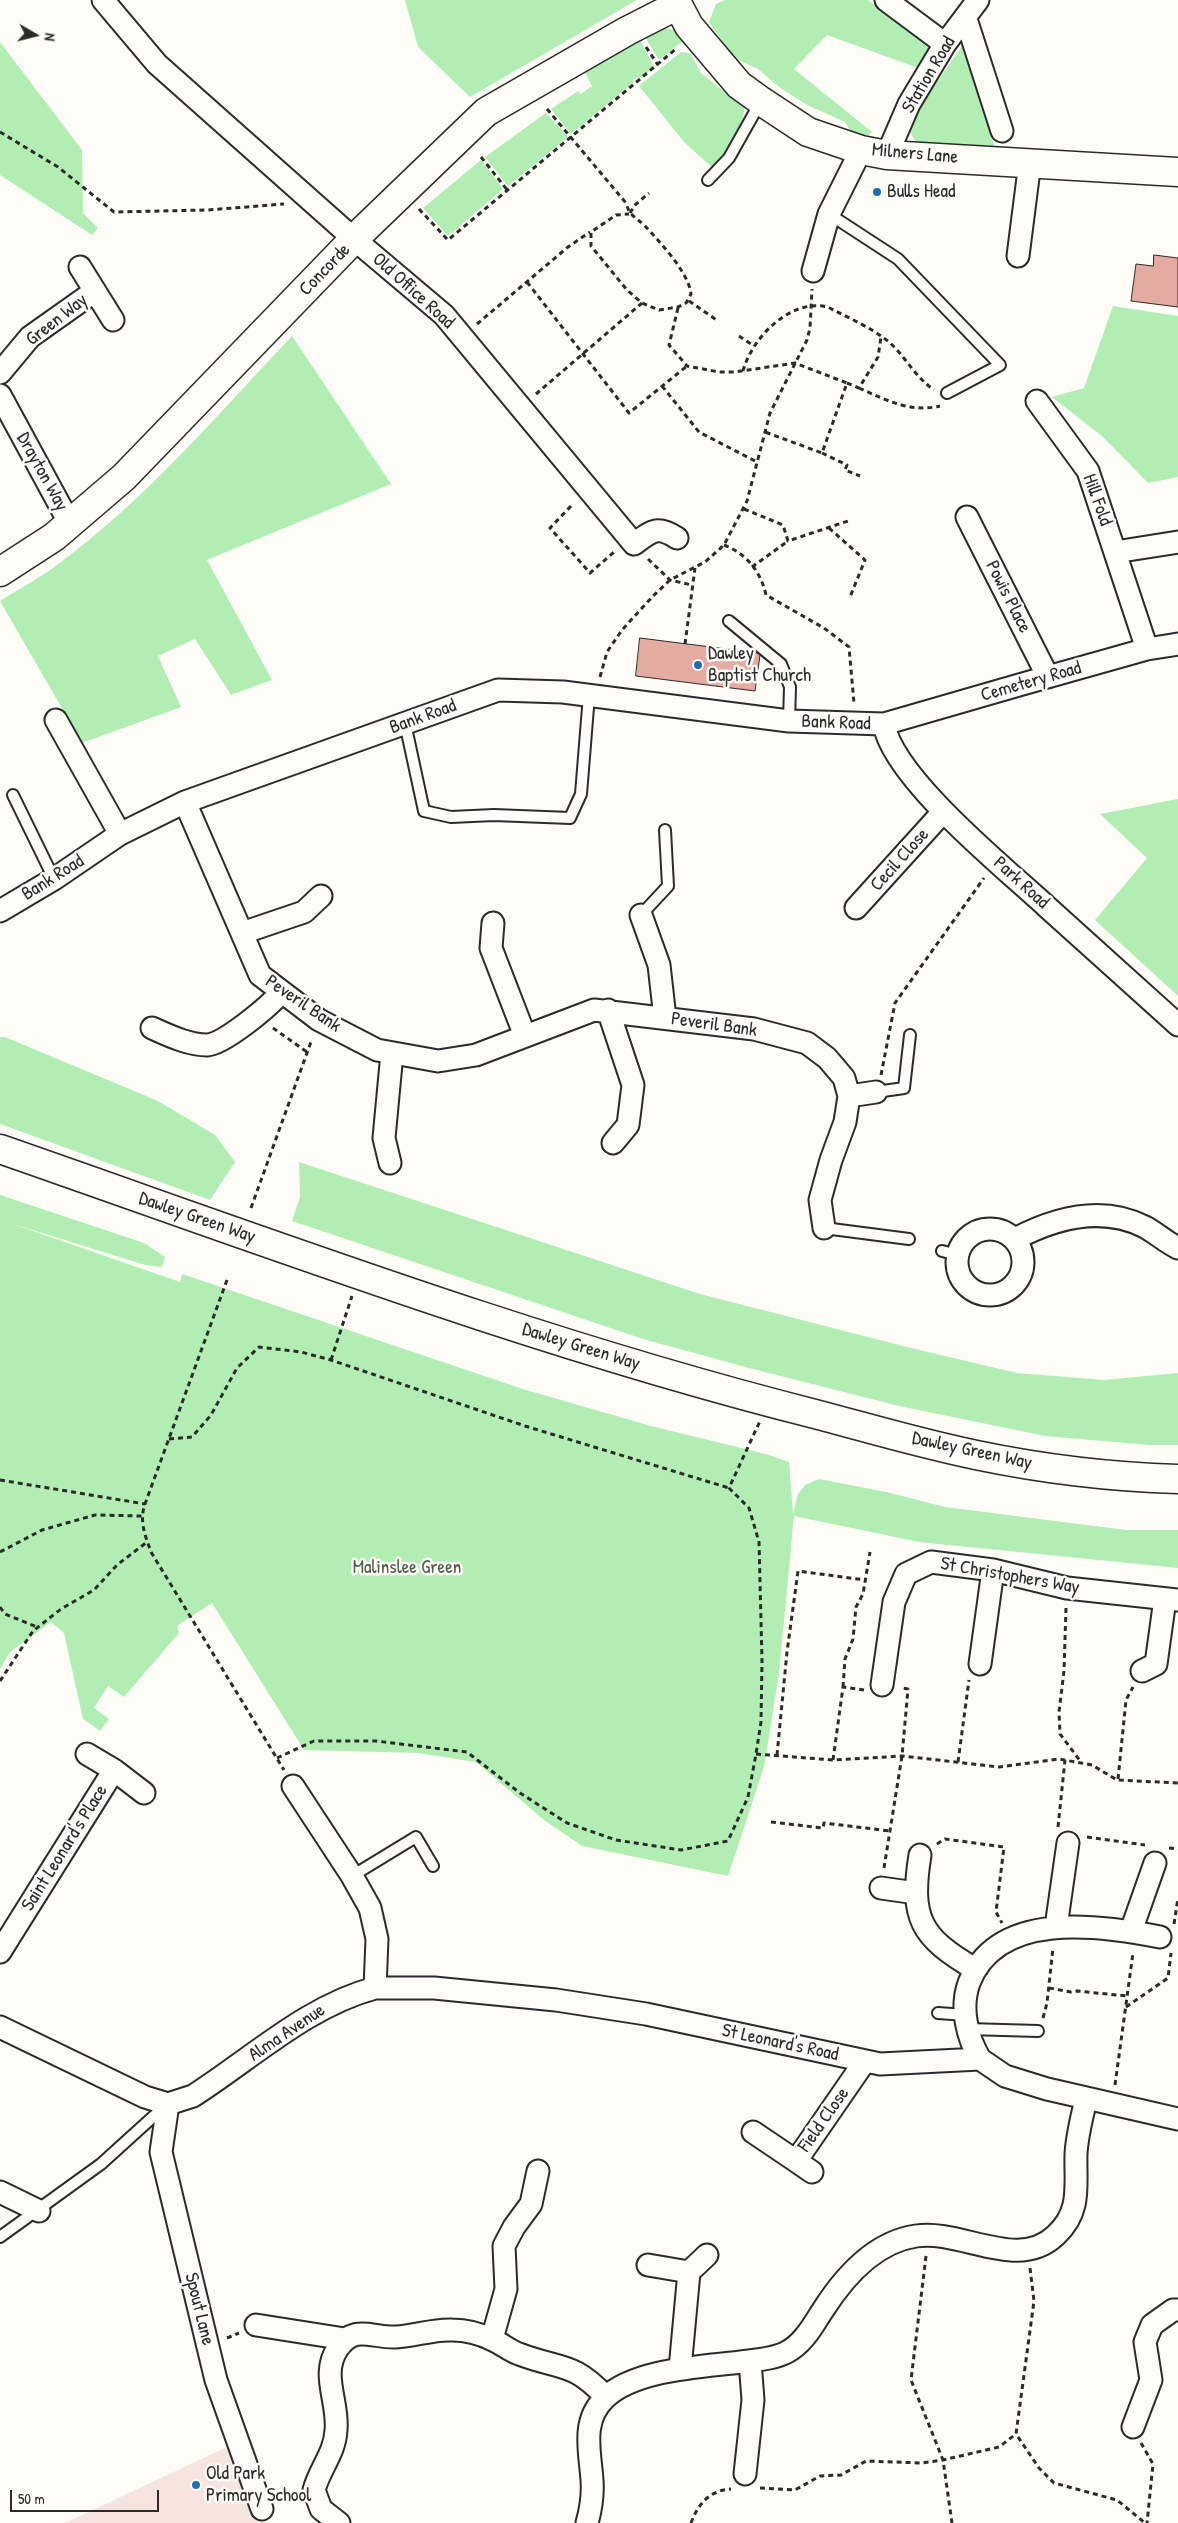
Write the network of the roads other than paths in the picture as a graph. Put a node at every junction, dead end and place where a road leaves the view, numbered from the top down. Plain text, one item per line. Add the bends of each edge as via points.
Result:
1 (103, 0) edge
2 (886, 0) edge
3 (978, 0) edge
4 (683, 3) edge
5 (966, 19) junction
6 (945, 44) junction
7 (761, 101) junction
8 (1002, 131) dead end
9 (874, 152) junction
10 (1030, 162) junction
11 (1178, 172) edge
12 (708, 180) dead end
13 (829, 214) junction
14 (354, 239) junction
15 (1018, 256) dead end
16 (80, 267) dead end
17 (813, 271) road end
18 (95, 291) junction
19 (113, 320) dead end
20 (0, 373) edge
21 (942, 392) road end
22 (0, 395) edge
23 (1037, 401) dead end
24 (967, 517) dead end
25 (70, 524) junction
26 (677, 538) dead end
27 (1178, 542) edge
28 (1115, 552) junction
29 (0, 572) edge
30 (729, 621) dead end
31 (1178, 644) edge
32 (1147, 649) junction
33 (1048, 677) junction
34 (593, 696) junction
35 (56, 720) dead end
36 (789, 721) junction
37 (405, 723) junction
38 (884, 724) junction
39 (13, 795) dead end
40 (185, 802) junction
41 (944, 812) junction
42 (665, 830) dead end
43 (120, 834) junction
44 (54, 879) junction
45 (321, 896) dead end
46 (856, 908) dead end
47 (0, 911) edge
48 (641, 915) joint
49 (493, 923) dead end
50 (242, 933) junction
51 (281, 992) junction
52 (608, 1010) junction
53 (665, 1018) junction
54 (1178, 1026) edge
55 (152, 1028) dead end
56 (910, 1035) dead end
57 (526, 1036) junction
58 (392, 1053) junction
59 (876, 1092) joint
60 (850, 1096) junction
61 (613, 1144) dead end
62 (0, 1148) edge
63 (390, 1163) dead end
64 (824, 1228) joint
65 (910, 1239) dead end
66 (1015, 1239) junction
67 (1178, 1248) edge
68 (1178, 1479) edge
69 (993, 1570) junction
70 (1171, 1600) edge
71 (980, 1664) road end
72 (1142, 1671) road end
73 (882, 1685) road end
74 (87, 1754) dead end
75 (114, 1770) junction
76 (293, 1786) road end
77 (144, 1793) dead end
78 (1068, 1843) road end
79 (1155, 1851) road end
80 (920, 1855) road end
81 (433, 1866) dead end
82 (352, 1876) junction
83 (881, 1888) road end
84 (916, 1893) junction
85 (1056, 1928) junction
86 (1133, 1932) junction
87 (1168, 1938) road end
88 (0, 1952) edge
89 (975, 1969) junction
90 (375, 1988) junction
91 (938, 2013) dead end
92 (967, 2022) junction
93 (0, 2027) edge
94 (1038, 2031) road end
95 (980, 2059) junction
96 (865, 2061) junction
97 (1086, 2099) junction
98 (168, 2104) junction
99 (1178, 2119) edge
100 (753, 2132) dead end
101 (538, 2170) dead end
102 (0, 2192) edge
103 (39, 2210) junction
104 (0, 2237) edge
105 (707, 2256) dead end
106 (648, 2265) dead end
107 (689, 2272) junction
108 (1178, 2310) edge
109 (256, 2325) road end
110 (345, 2339) junction
111 (492, 2339) junction
112 (750, 2361) junction
113 (680, 2369) junction
114 (606, 2397) junction
115 (1133, 2427) road end
116 (746, 2483) road end
117 (262, 2509) road end
118 (339, 2523) edge
119 (587, 2523) edge

1 - 14 street, Old Office Road via 157,64
2 - 6 street
3 - 5 street, Station Road
4 - 7 street, Milners Lane via 690,26 739,85
4 - 14 street, Concorde via 627,31 486,112
5 - 6 street, Station Road
5 - 8 street
6 - 9 street, Station Road via 909,104
7 - 9 street, Milners Lane via 808,132
7 - 12 lane via 729,158
9 - 10 street, Milners Lane
9 - 13 street, Station Road
10 - 11 street, Milners Lane
10 - 15 street
13 - 17 street, Station Road
13 - 21 lane via 898,259 1000,366
14 - 25 street, Concorde via 178,423 124,477
14 - 26 street, Old Office Road via 444,315 634,544 658,530 665,530
16 - 18 street
18 - 19 street
18 - 20 street, Green Way via 30,337
22 - 25 street, Drayton Way
23 - 28 street, Hill Fold via 1088,471
24 - 33 street, Powis Place
25 - 29 street, Concorde
27 - 28 street
28 - 32 street, Hill Fold
30 - 36 lane via 781,664 790,687
31 - 32 street, Cemetery Road
32 - 33 street, Cemetery Road
33 - 38 street, Cemetery Road
34 - 36 street, Bank Road
34 - 37 street, Bank Road via 498,690
34 - 37 lane via 581,794 570,818 451,817 424,811
35 - 43 street
36 - 38 street, Bank Road
37 - 40 street, Bank Road
38 - 41 street, Park Road via 886,736 899,759
39 - 44 lane
40 - 43 street, Bank Road
40 - 50 street, Peveril Bank
41 - 46 street, Cecil Close
41 - 54 street, Park Road
42 - 48 lane via 668,886
43 - 44 street, Bank Road
44 - 47 street, Bank Road
45 - 50 street via 304,912
48 - 53 street via 659,965
49 - 57 street via 491,948
50 - 51 street, Peveril Bank via 260,975
51 - 55 street via 256,1016 215,1043 206,1045 180,1040
51 - 58 street, Peveril Bank via 319,1020 378,1050
52 - 53 street, Peveril Bank
52 - 57 street, Peveril Bank via 594,1010
52 - 61 street via 633,1085 628,1125
53 - 60 street, Peveril Bank via 754,1029 807,1043 827,1058 844,1078
56 - 59 lane via 904,1088
57 - 58 street, Peveril Bank via 476,1055 438,1061
58 - 63 street via 384,1138
59 - 60 street
60 - 64 street via 820,1200
62 - 68 street, Dawley Green Way via 415,1294 596,1353 770,1402 974,1455 1100,1475
64 - 65 lane
66 - 66 street via 1023,1260 1017,1282 1008,1290 986,1295 975,1292 966,1284 950,1253 982,1230 997,1229
66 - 67 street via 1038,1227 1070,1217 1100,1216 1144,1227
69 - 70 street, St Christophers Way via 1067,1588
69 - 71 street
69 - 73 street, St Christophers Way via 931,1562 906,1574 894,1602
70 - 72 street via 1156,1664
74 - 75 street
75 - 77 street
75 - 88 street, Saint Leonard's Place
76 - 82 street
78 - 85 street
79 - 86 street
80 - 84 street
81 - 82 lane via 416,1837
82 - 90 street via 370,1908 376,1930
83 - 84 street
84 - 89 street via 918,1913 930,1936 948,1954
85 - 86 street via 1079,1926
85 - 89 street via 1001,1944 983,1957
86 - 87 street
89 - 92 street via 964,1996
90 - 96 street, St Leonard's Road via 434,1988 646,2014
90 - 98 street, Alma Avenue via 326,2007 193,2096
91 - 92 lane
92 - 94 lane
92 - 95 street via 969,2041
93 - 98 street via 145,2097
95 - 96 street, St Leonard's Road via 880,2064
95 - 97 street via 1005,2076
96 - 100 street, Field Close via 804,2167
97 - 99 street
97 - 112 street via 1077,2143 1078,2191 1073,2211 1052,2239 1027,2251 928,2235 903,2238 882,2247 834,2292 797,2345 783,2354
98 - 103 lane via 101,2164
98 - 117 street, Spout Lane via 161,2152 216,2380
101 - 111 street via 531,2204 504,2246 506,2289
102 - 103 street
103 - 104 lane
105 - 107 street
106 - 107 street
107 - 113 street
108 - 115 street via 1152,2325 1145,2342 1151,2380
109 - 110 street
110 - 111 street via 355,2334 399,2337 453,2330
110 - 118 street via 332,2359 329,2375 336,2411 335,2443 314,2490 321,2509
111 - 114 street via 518,2354 576,2371
112 - 113 street
112 - 116 street via 753,2400
113 - 114 street via 630,2383
114 - 119 street via 593,2417 587,2437 592,2492

